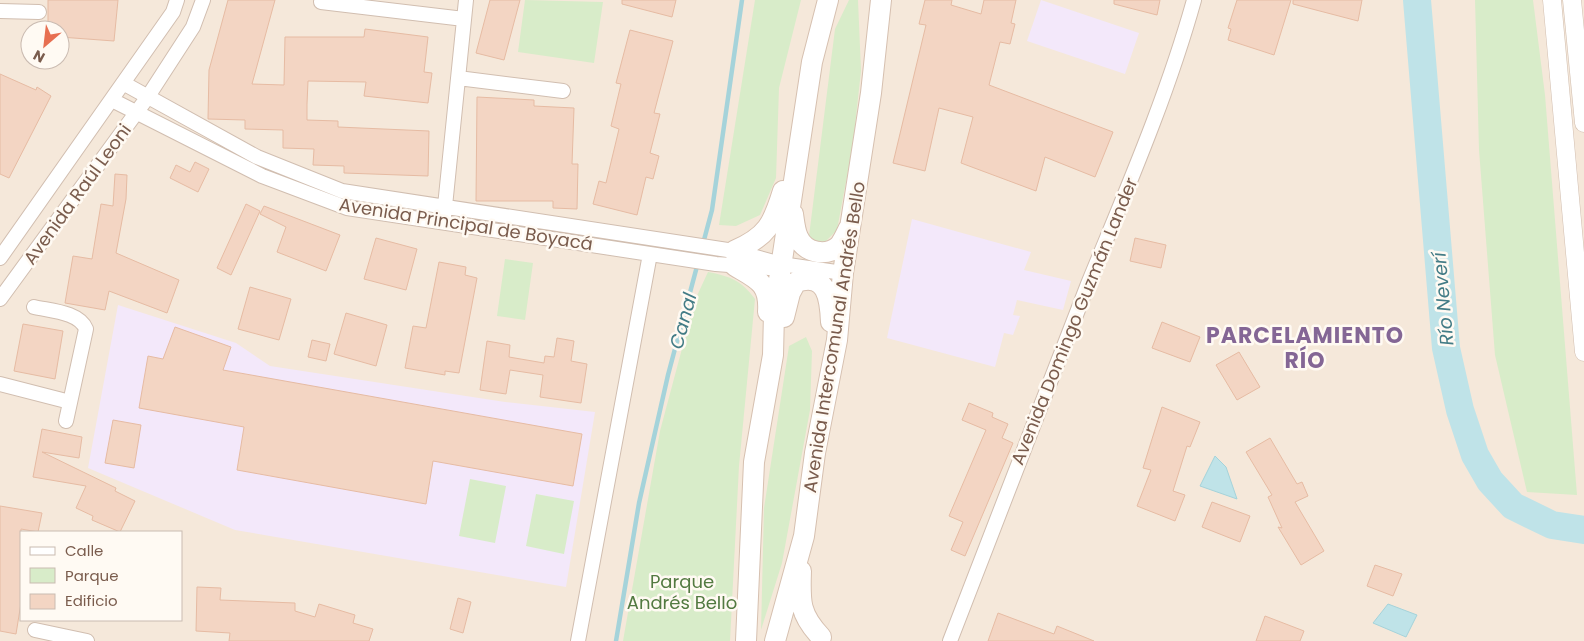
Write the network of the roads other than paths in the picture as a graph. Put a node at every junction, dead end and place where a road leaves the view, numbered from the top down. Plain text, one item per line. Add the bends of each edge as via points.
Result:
1 (178, 0) edge
2 (203, 0) edge
3 (466, 0) edge
4 (828, 0) edge
5 (881, 0) edge
6 (1194, 0) edge
7 (1552, 0) edge
8 (1572, 0) edge
9 (321, 2) dead end
10 (0, 11) edge
11 (39, 12) dead end
12 (464, 18) junction
13 (458, 78) junction
14 (123, 83) junction
15 (562, 91) dead end
16 (147, 98) junction
17 (112, 100) junction
18 (135, 114) junction
19 (1584, 123) edge
20 (796, 168) junction
21 (790, 202) junction
22 (445, 208) junction
23 (852, 221) junction
24 (443, 222) junction
25 (650, 254) junction
26 (726, 257) junction
27 (0, 258) edge
28 (781, 264) junction
29 (843, 273) junction
30 (0, 299) edge
31 (34, 307) dead end
32 (1584, 352) edge
33 (773, 355) junction
34 (831, 370) junction
35 (0, 384) edge
36 (70, 402) junction
37 (66, 421) dead end
38 (798, 558) junction
39 (35, 630) edge
40 (820, 640) edge
41 (87, 641) edge
42 (578, 641) edge
43 (746, 641) edge
44 (775, 641) edge
45 (950, 641) edge

1 - 14 street
2 - 16 street via 193,27
3 - 12 street
4 - 20 main road via 812,62
5 - 23 main road, Avenida Intercomunal Andrés Bello
6 - 45 street, Avenida Domingo Guzmán Lander via 1147,138
7 - 32 street
8 - 19 street
9 - 12 street
10 - 11 street
12 - 13 street
13 - 15 street
13 - 22 street
14 - 16 street, Avenida Principal de Boyacá
14 - 17 street
16 - 18 street
16 - 22 street, Avenida Principal de Boyacá via 257,157 342,191
17 - 18 street, Avenida Principal de Boyacá
17 - 27 street, Avenida Raúl Leoni
18 - 24 street, Avenida Principal de Boyacá via 262,176 347,208
18 - 30 street, Avenida Raúl Leoni
20 - 21 main road
20 - 26 main road via 788,176 769,228 762,237
21 - 23 main road via 798,237 806,248 818,252 832,251 841,244
21 - 28 main road
22 - 24 street
22 - 26 street, Avenida Principal de Boyacá via 670,242
23 - 29 main road, Avenida Intercomunal Andrés Bello
24 - 25 street, Avenida Principal de Boyacá
25 - 26 street, Avenida Principal de Boyacá
25 - 42 street
26 - 28 street via 769,268
26 - 33 main road via 760,280 765,288 767,343
28 - 29 street
28 - 33 main road via 774,313
29 - 34 main road, Avenida Intercomunal Andrés Bello via 841,317
31 - 36 street via 76,317 84,323 86,329
33 - 34 main road via 796,282 816,280 829,297
33 - 43 main road via 754,462
34 - 38 main road, Avenida Intercomunal Andrés Bello
35 - 36 street
36 - 37 street
38 - 40 main road via 801,608
38 - 44 main road, Avenida Intercomunal Andrés Bello
39 - 41 street

